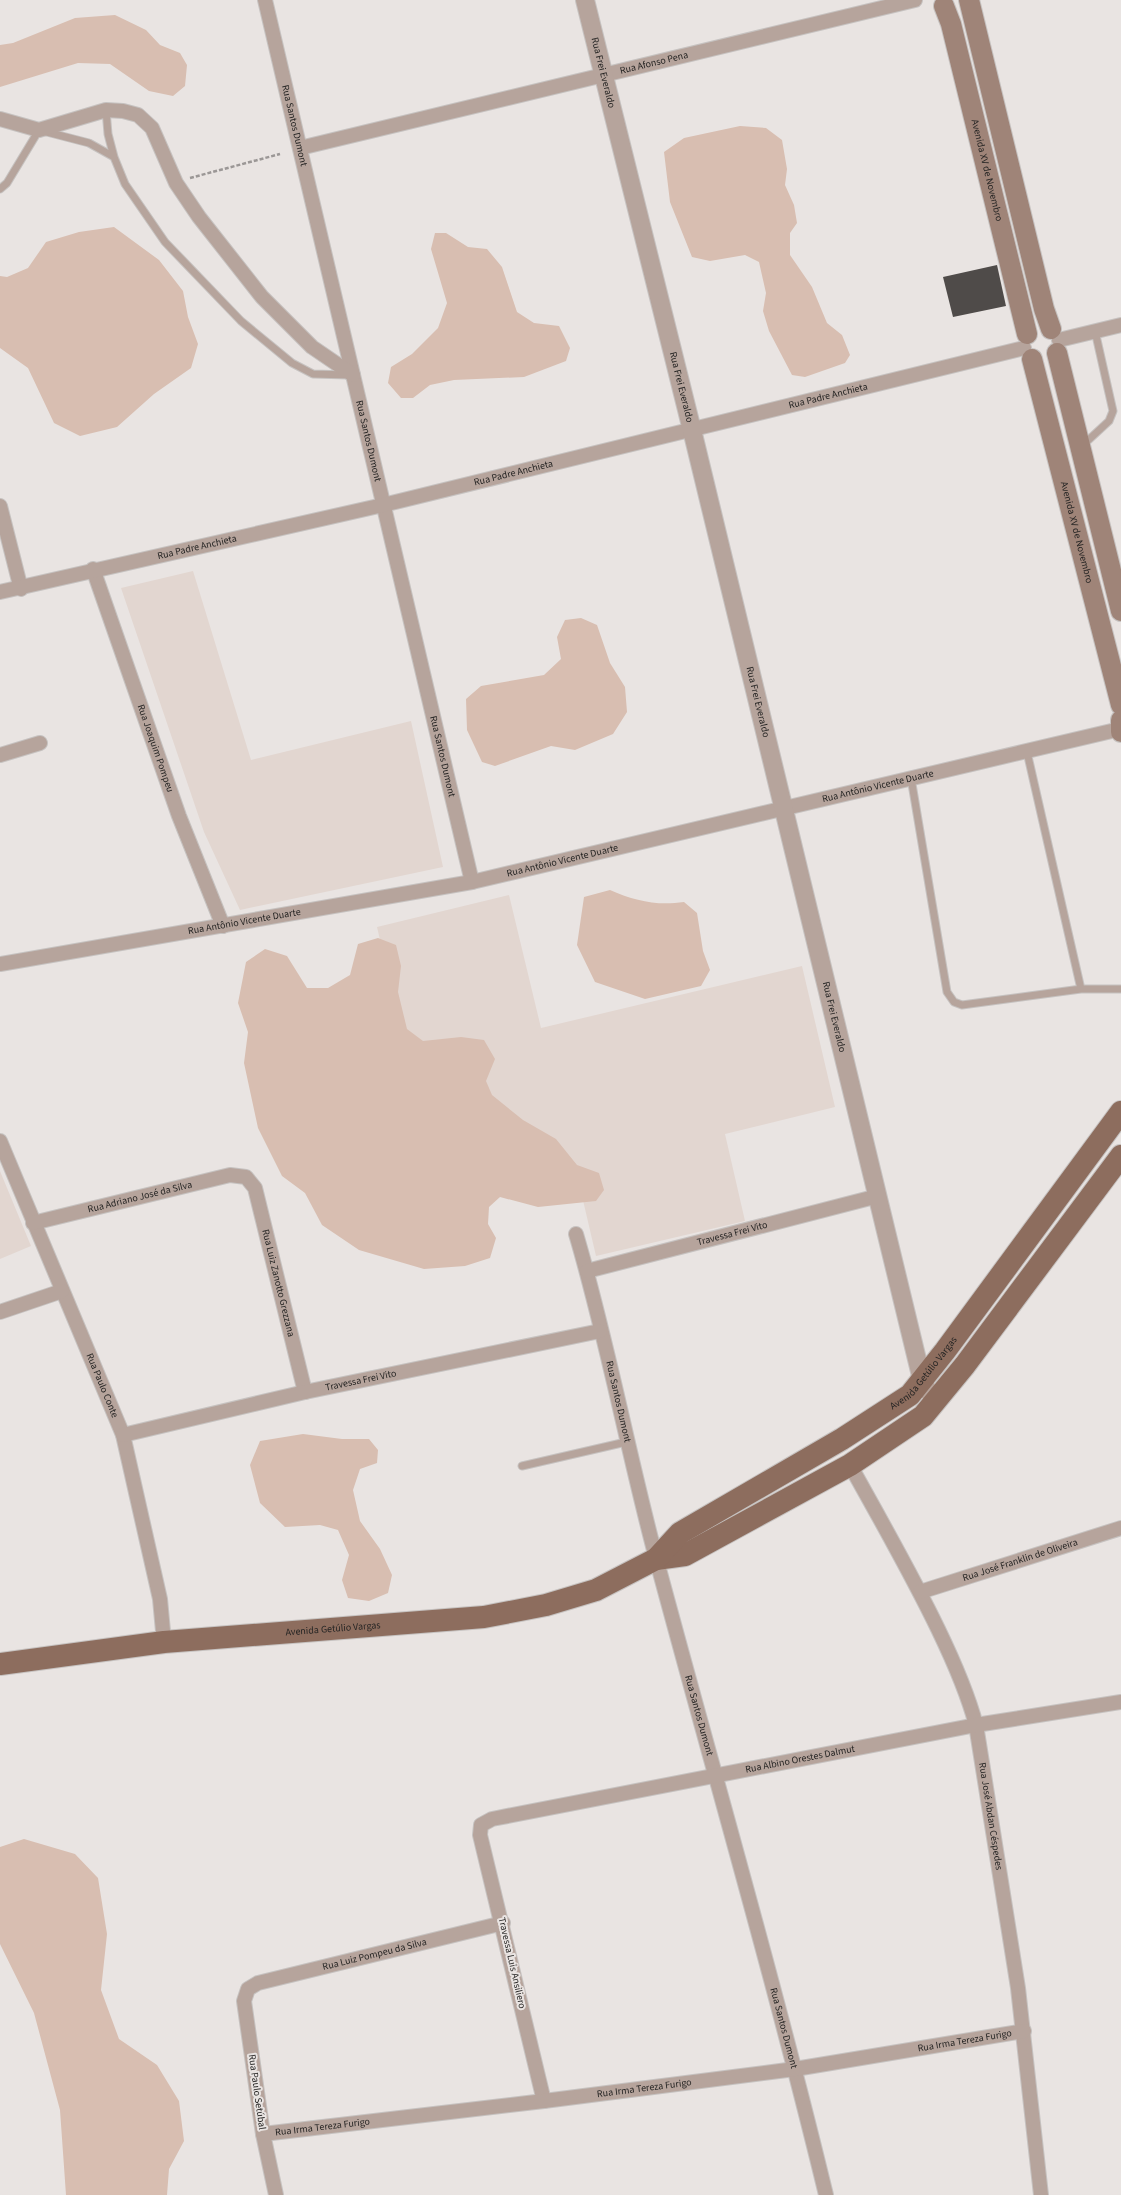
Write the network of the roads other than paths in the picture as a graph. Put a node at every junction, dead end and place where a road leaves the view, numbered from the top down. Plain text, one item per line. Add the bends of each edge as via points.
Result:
1 (266, 0) edge
2 (585, 0) edge
3 (915, 0) edge
4 (969, 0) edge
5 (941, 3) edge
6 (604, 75) junction
7 (106, 110) junction
8 (0, 119) edge
9 (39, 130) junction
10 (300, 148) junction
11 (114, 157) junction
12 (0, 189) edge
13 (1121, 325) edge
14 (1095, 331) junction
15 (1056, 341) junction
16 (1028, 347) junction
17 (353, 375) junction
18 (692, 430) junction
19 (1080, 448) junction
20 (383, 504) junction
21 (0, 506) edge
22 (94, 569) junction
23 (21, 589) junction
24 (0, 592) edge
25 (1121, 612) edge
26 (1121, 706) edge
27 (1121, 727) edge
28 (40, 743) dead end
29 (1027, 752) junction
30 (0, 755) edge
31 (911, 778) junction
32 (784, 808) junction
33 (472, 882) junction
34 (223, 926) junction
35 (0, 964) edge
36 (1081, 989) junction
37 (1121, 989) edge
38 (1121, 1112) edge
39 (0, 1141) edge
40 (1096, 1146) junction
41 (1120, 1160) edge
42 (246, 1177) joint
43 (878, 1196) junction
44 (34, 1223) junction
45 (576, 1234) dead end
46 (587, 1271) junction
47 (62, 1291) junction
48 (0, 1312) edge
49 (600, 1331) junction
50 (922, 1380) junction
51 (304, 1392) junction
52 (937, 1400) junction
53 (123, 1435) junction
54 (626, 1442) junction
55 (850, 1465) junction
56 (522, 1466) dead end
57 (1121, 1528) edge
58 (656, 1559) junction
59 (920, 1592) junction
60 (164, 1642) junction
61 (0, 1664) edge
62 (1121, 1702) edge
63 (976, 1725) junction
64 (715, 1776) junction
65 (481, 1825) joint
66 (503, 1922) junction
67 (248, 1989) joint
68 (1024, 2031) junction
69 (795, 2069) junction
70 (544, 2101) junction
71 (263, 2134) junction
72 (276, 2195) edge
73 (826, 2195) edge
74 (1041, 2195) edge

1 - 10 street, Rua Santos Dumont
2 - 6 street, Rua Frei Everaldo
3 - 6 street, Rua Afonso Pena
4 - 5 main road via 958,8
4 - 15 main road, Avenida XV de Novembro via 1044,309
5 - 16 main road, Avenida XV de Novembro via 952,24
6 - 10 street, Rua Afonso Pena
6 - 18 street, Rua Frei Everaldo
7 - 9 street
7 - 11 lane via 108,134
7 - 17 street via 138,115 152,128 176,183 199,217 262,297 312,347
8 - 9 street
9 - 11 lane via 88,143
9 - 12 lane via 7,183
10 - 17 street, Rua Santos Dumont
11 - 17 lane via 125,184 165,242 241,321 292,363 313,374
13 - 14 street
14 - 15 street
14 - 19 lane via 1113,411 1109,421
15 - 16 main road via 1046,362
15 - 16 main road via 1038,326 1031,329
15 - 19 main road, Avenida XV de Novembro
16 - 18 street, Rua Padre Anchieta
16 - 26 main road, Avenida XV de Novembro
17 - 20 street, Rua Santos Dumont
18 - 20 street, Rua Padre Anchieta
18 - 32 street, Rua Frei Everaldo
19 - 25 main road, Avenida XV de Novembro
20 - 22 street, Rua Padre Anchieta
20 - 33 street, Rua Santos Dumont
21 - 23 street
22 - 23 street, Rua Padre Anchieta
22 - 34 street, Rua Joaquim Pompeu via 179,816
23 - 24 street, Rua Padre Anchieta
27 - 29 street, Rua Antônio Vicente Duarte
28 - 30 street
29 - 31 street, Rua Antônio Vicente Duarte
29 - 36 lane
31 - 32 street, Rua Antônio Vicente Duarte
31 - 36 lane via 947,992 954,1002 962,1005
32 - 33 street, Rua Antônio Vicente Duarte
32 - 43 street, Rua Frei Everaldo
33 - 34 street, Rua Antônio Vicente Duarte
34 - 35 street, Rua Antônio Vicente Duarte
36 - 37 lane
38 - 40 main road, Avenida Getúlio Vargas
39 - 44 street, Rua Paulo Conte
40 - 41 street
40 - 50 main road, Avenida Getúlio Vargas
41 - 52 main road, Avenida Getúlio Vargas
42 - 44 street, Rua Adriano José da Silva via 230,1175
42 - 51 street, Rua Luiz Zanotto Grezzana via 256,1188
43 - 46 street, Travessa Frei Vito
43 - 50 street, Rua Frei Everaldo
44 - 47 street, Rua Paulo Conte
45 - 46 street, Rua Santos Dumont
46 - 49 street, Rua Santos Dumont
47 - 48 street
47 - 53 street, Rua Paulo Conte
49 - 51 street, Travessa Frei Vito
49 - 54 street, Rua Santos Dumont
50 - 52 street, Rua Frei Everaldo
50 - 58 main road, Avenida Getúlio Vargas via 910,1395 896,1406 680,1533
51 - 53 street, Travessa Frei Vito
52 - 55 main road, Avenida Getúlio Vargas via 924,1416 908,1428
53 - 60 street, Rua Paulo Conte via 160,1599
54 - 56 lane
54 - 58 street, Rua Santos Dumont
55 - 58 main road, Avenida Getúlio Vargas via 685,1555
55 - 59 street, Rua José Abdan Céspedes
57 - 59 street, Rua José Franklin de Oliveira
58 - 60 main road, Avenida Getúlio Vargas via 596,1590 546,1605 484,1618
58 - 64 street, Rua Santos Dumont
59 - 63 street, Rua José Abdan Céspedes via 959,1673
60 - 61 main road, Avenida Getúlio Vargas
62 - 63 street, Rua Albino Orestes Dalmut
63 - 64 street, Rua Albino Orestes Dalmut
63 - 68 street, Rua José Abdan Céspedes
64 - 65 street, Rua Albino Orestes Dalmut via 492,1819
64 - 69 street, Rua Santos Dumont
65 - 66 street, Travessa Luis Ansiliero via 480,1835
66 - 67 street, Rua Luiz Pompeu da Silva via 258,1983
66 - 70 street, Travessa Luis Ansiliero
67 - 71 street, Rua Paulo Setúbal via 244,2002
68 - 69 street, Rua Irma Tereza Furigo
68 - 74 street, Rua José Abdan Céspedes
69 - 70 street, Rua Irma Tereza Furigo
69 - 73 street, Rua Santos Dumont
70 - 71 street, Rua Irma Tereza Furigo
71 - 72 street, Rua Paulo Setúbal

